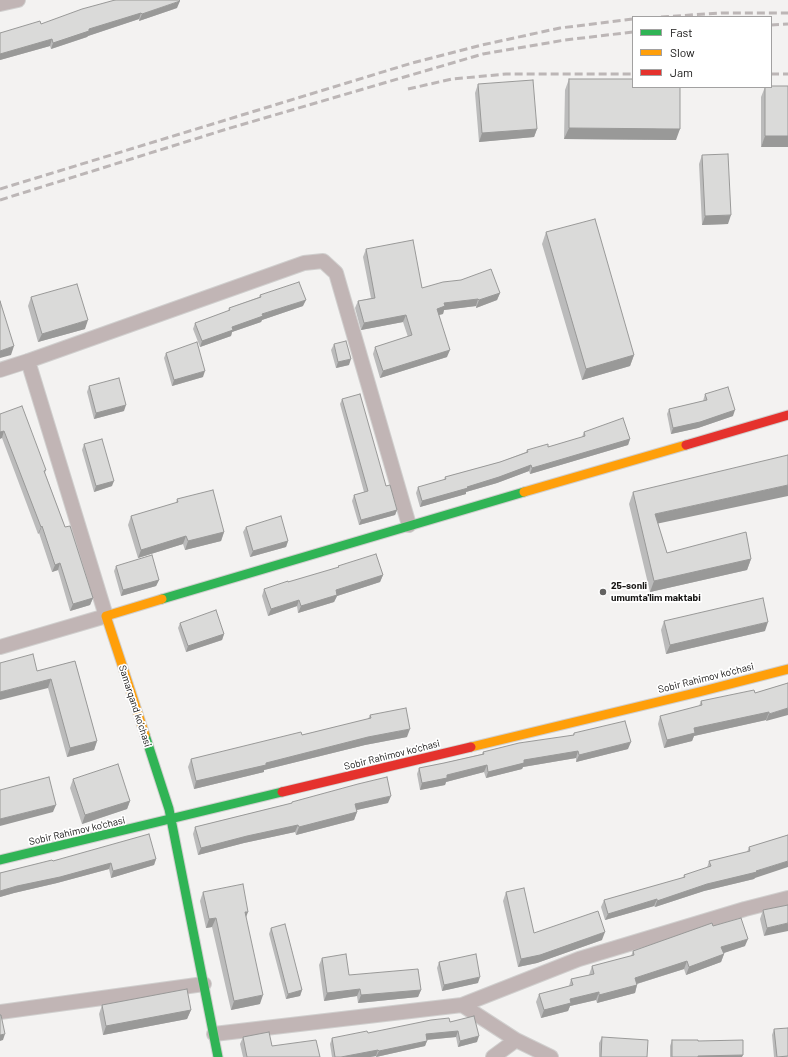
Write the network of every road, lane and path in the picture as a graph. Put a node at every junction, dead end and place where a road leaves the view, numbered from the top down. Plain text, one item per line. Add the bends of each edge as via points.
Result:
1 (18, 0) edge
2 (0, 4) edge
3 (28, 361) junction
4 (0, 370) edge
5 (788, 414) edge
6 (409, 525) junction
7 (106, 616) junction
8 (0, 647) edge
9 (788, 669) edge
10 (171, 820) junction
11 (0, 860) edge
12 (788, 898) edge
13 (204, 984) junction
14 (462, 1005) junction
15 (0, 1012) edge
16 (214, 1034) junction
17 (516, 1040) junction
18 (218, 1057) edge
19 (493, 1057) edge
20 (551, 1057) edge

1 - 2 street
3 - 4 street
3 - 6 street via 304,263 323,261 336,273
3 - 7 street, Samarqand ko'chasi
5 - 6 street
6 - 7 street
7 - 8 street
7 - 10 street, Samarqand ko'chasi
9 - 10 street, Sobir Rahimov ko'chasi
10 - 11 street, Sobir Rahimov ko'chasi
10 - 13 street, Samarqand ko'chasi
12 - 14 street via 579,959
13 - 15 street
13 - 16 street, Samarqand ko'chasi
14 - 16 street
14 - 17 street
16 - 18 street, Samarqand ko'chasi
17 - 19 street
17 - 20 street

